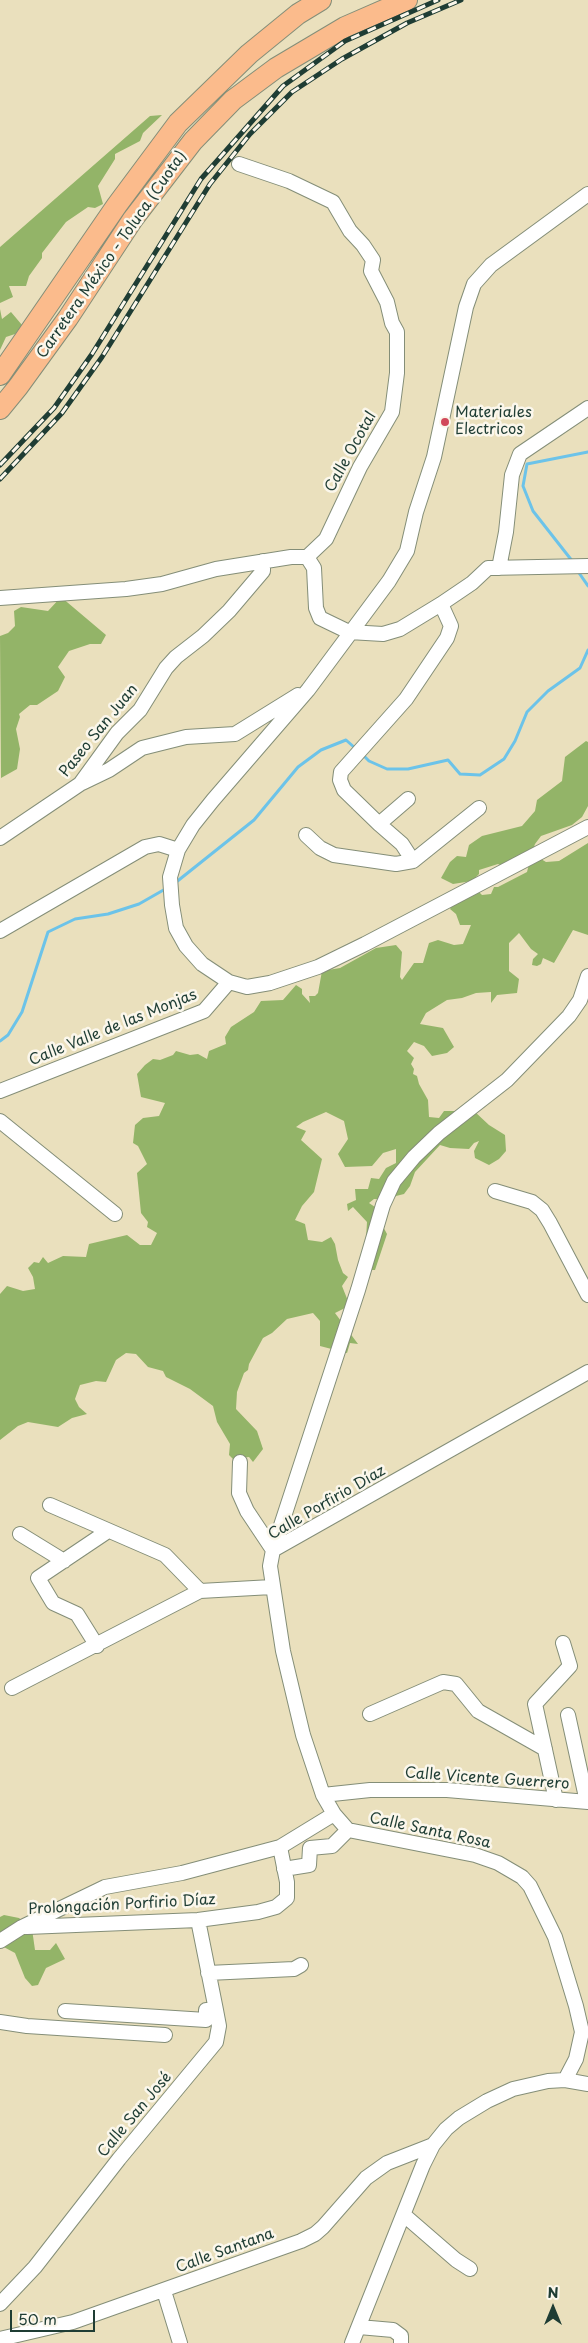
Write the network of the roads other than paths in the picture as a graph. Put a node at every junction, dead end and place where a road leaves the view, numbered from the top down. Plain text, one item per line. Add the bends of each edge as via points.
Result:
1 (322, 0) edge
2 (407, 0) edge
3 (239, 164) dead end
4 (588, 194) edge
5 (569, 208) junction
6 (588, 208) edge
7 (0, 375) edge
8 (0, 408) edge
9 (588, 408) edge
10 (307, 557) junction
11 (263, 561) junction
12 (588, 566) edge
13 (499, 568) junction
14 (0, 598) edge
15 (441, 604) junction
16 (349, 632) junction
17 (308, 690) junction
18 (80, 784) junction
19 (408, 799) dead end
20 (479, 808) dead end
21 (379, 824) junction
22 (588, 827) edge
23 (306, 835) dead end
24 (0, 838) edge
25 (178, 850) junction
26 (413, 861) junction
27 (0, 931) edge
28 (588, 976) edge
29 (229, 982) junction
30 (0, 1091) edge
31 (0, 1121) edge
32 (495, 1191) dead end
33 (115, 1214) dead end
34 (588, 1296) edge
35 (588, 1372) edge
36 (240, 1462) dead end
37 (50, 1505) dead end
38 (108, 1531) junction
39 (20, 1534) dead end
40 (273, 1550) junction
41 (64, 1561) junction
42 (272, 1586) junction
43 (200, 1591) junction
44 (563, 1643) dead end
45 (97, 1646) junction
46 (12, 1688) dead end
47 (370, 1714) dead end
48 (568, 1714) dead end
49 (545, 1749) junction
50 (323, 1795) junction
51 (556, 1800) junction
52 (588, 1802) edge
53 (334, 1814) junction
54 (348, 1830) junction
55 (280, 1847) junction
56 (284, 1869) junction
57 (198, 1920) junction
58 (22, 1927) junction
59 (0, 1929) edge
60 (0, 1940) edge
61 (301, 1965) dead end
62 (208, 1973) junction
63 (216, 2010) junction
64 (65, 2011) dead end
65 (0, 2022) edge
66 (165, 2035) dead end
67 (565, 2080) junction
68 (588, 2084) edge
69 (433, 2145) junction
70 (404, 2215) junction
71 (470, 2269) dead end
72 (164, 2291) junction
73 (0, 2304) edge
74 (359, 2327) junction
75 (0, 2339) edge
76 (180, 2343) edge
77 (352, 2343) edge
78 (401, 2343) edge

1 - 7 highway, Carretera México - Toluca (Cuota) via 298,14 249,54 178,123 117,205
2 - 8 highway, Carretera México - Toluca (Cuota) via 345,27 276,68 233,100 193,141 133,219 63,325
3 - 10 street, Calle Ocotal via 289,181 333,202 373,260 371,271 387,302 397,332 397,373 392,412 360,467 326,539
4 - 5 street
5 - 6 street
5 - 16 street via 491,265 474,284 466,307 434,457 407,552
9 - 13 street via 520,454 512,475
10 - 11 street
10 - 16 street via 314,568 316,608 320,618
11 - 14 street via 126,590
11 - 18 street, Paseo San Juan via 263,571 229,611 166,668 140,710 117,733
12 - 13 street
13 - 15 street via 488,568
15 - 16 street via 400,629 384,634
15 - 21 street via 451,626 447,638 406,699 341,772 341,786
16 - 17 street
17 - 18 street via 235,734 186,738 142,748
17 - 25 street via 213,800
18 - 24 street, Paseo San Juan
19 - 21 street
20 - 26 street
21 - 26 street via 402,844
22 - 29 street via 318,967 270,983 246,987
23 - 26 street via 334,855 396,864
25 - 27 street via 159,844 145,847
25 - 29 street via 170,877 176,928 202,964
28 - 40 street via 580,1000 568,1016 507,1080 439,1133 394,1181 383,1205
29 - 30 street, Calle Valle de las Monjas via 204,1011
31 - 33 street
32 - 34 street via 532,1202 542,1210
35 - 40 street, Calle Porfirio Díaz
36 - 40 street via 240,1493 247,1511
37 - 38 street
38 - 41 street
38 - 43 street via 165,1554
39 - 41 street
40 - 42 street, Calle Porfirio Díaz via 270,1566
41 - 45 street via 38,1578 53,1603 77,1614
42 - 43 street
42 - 50 street, Calle Porfirio Díaz via 283,1651 303,1734
43 - 45 street
44 - 49 street via 570,1666 535,1704
45 - 46 street
47 - 49 street via 443,1682 456,1684 478,1711
48 - 52 street
49 - 51 street
50 - 51 street, Calle Vicente Guerrero via 370,1790 447,1790
50 - 53 street, Calle Santa Rosa
51 - 52 street, Calle Vicente Guerrero
53 - 54 street, Calle Santa Rosa
53 - 55 street, Prolongación Porfirio Díaz
54 - 56 street, Calle Santa Rosa via 332,1846 310,1848 309,1865
54 - 67 street, Calle Santa Rosa via 475,1855 498,1863 522,1877 530,1886 555,1937 582,2032 576,2059
55 - 56 street, Prolongación Porfirio Díaz
55 - 58 street, Prolongación Porfirio Díaz via 182,1873 105,1887
56 - 57 street, Prolongación Porfirio Díaz via 287,1898 276,1907
57 - 58 street, Prolongación Porfirio Díaz
57 - 62 street, Calle San José
58 - 59 street
58 - 60 street
61 - 62 street via 294,1969
62 - 63 street, Calle San José
63 - 64 street via 206,2010 206,2020
63 - 73 street, Calle San José via 219,2026 216,2042 35,2267
65 - 66 street
67 - 68 street
67 - 69 street via 513,2089 487,2101 459,2118
69 - 70 street
69 - 72 street, Calle Santana via 387,2163 366,2178 316,2234
70 - 71 street
70 - 74 street
72 - 75 street, Calle Santana via 73,2322
72 - 76 street
74 - 77 street
74 - 78 street via 393,2330 401,2336

